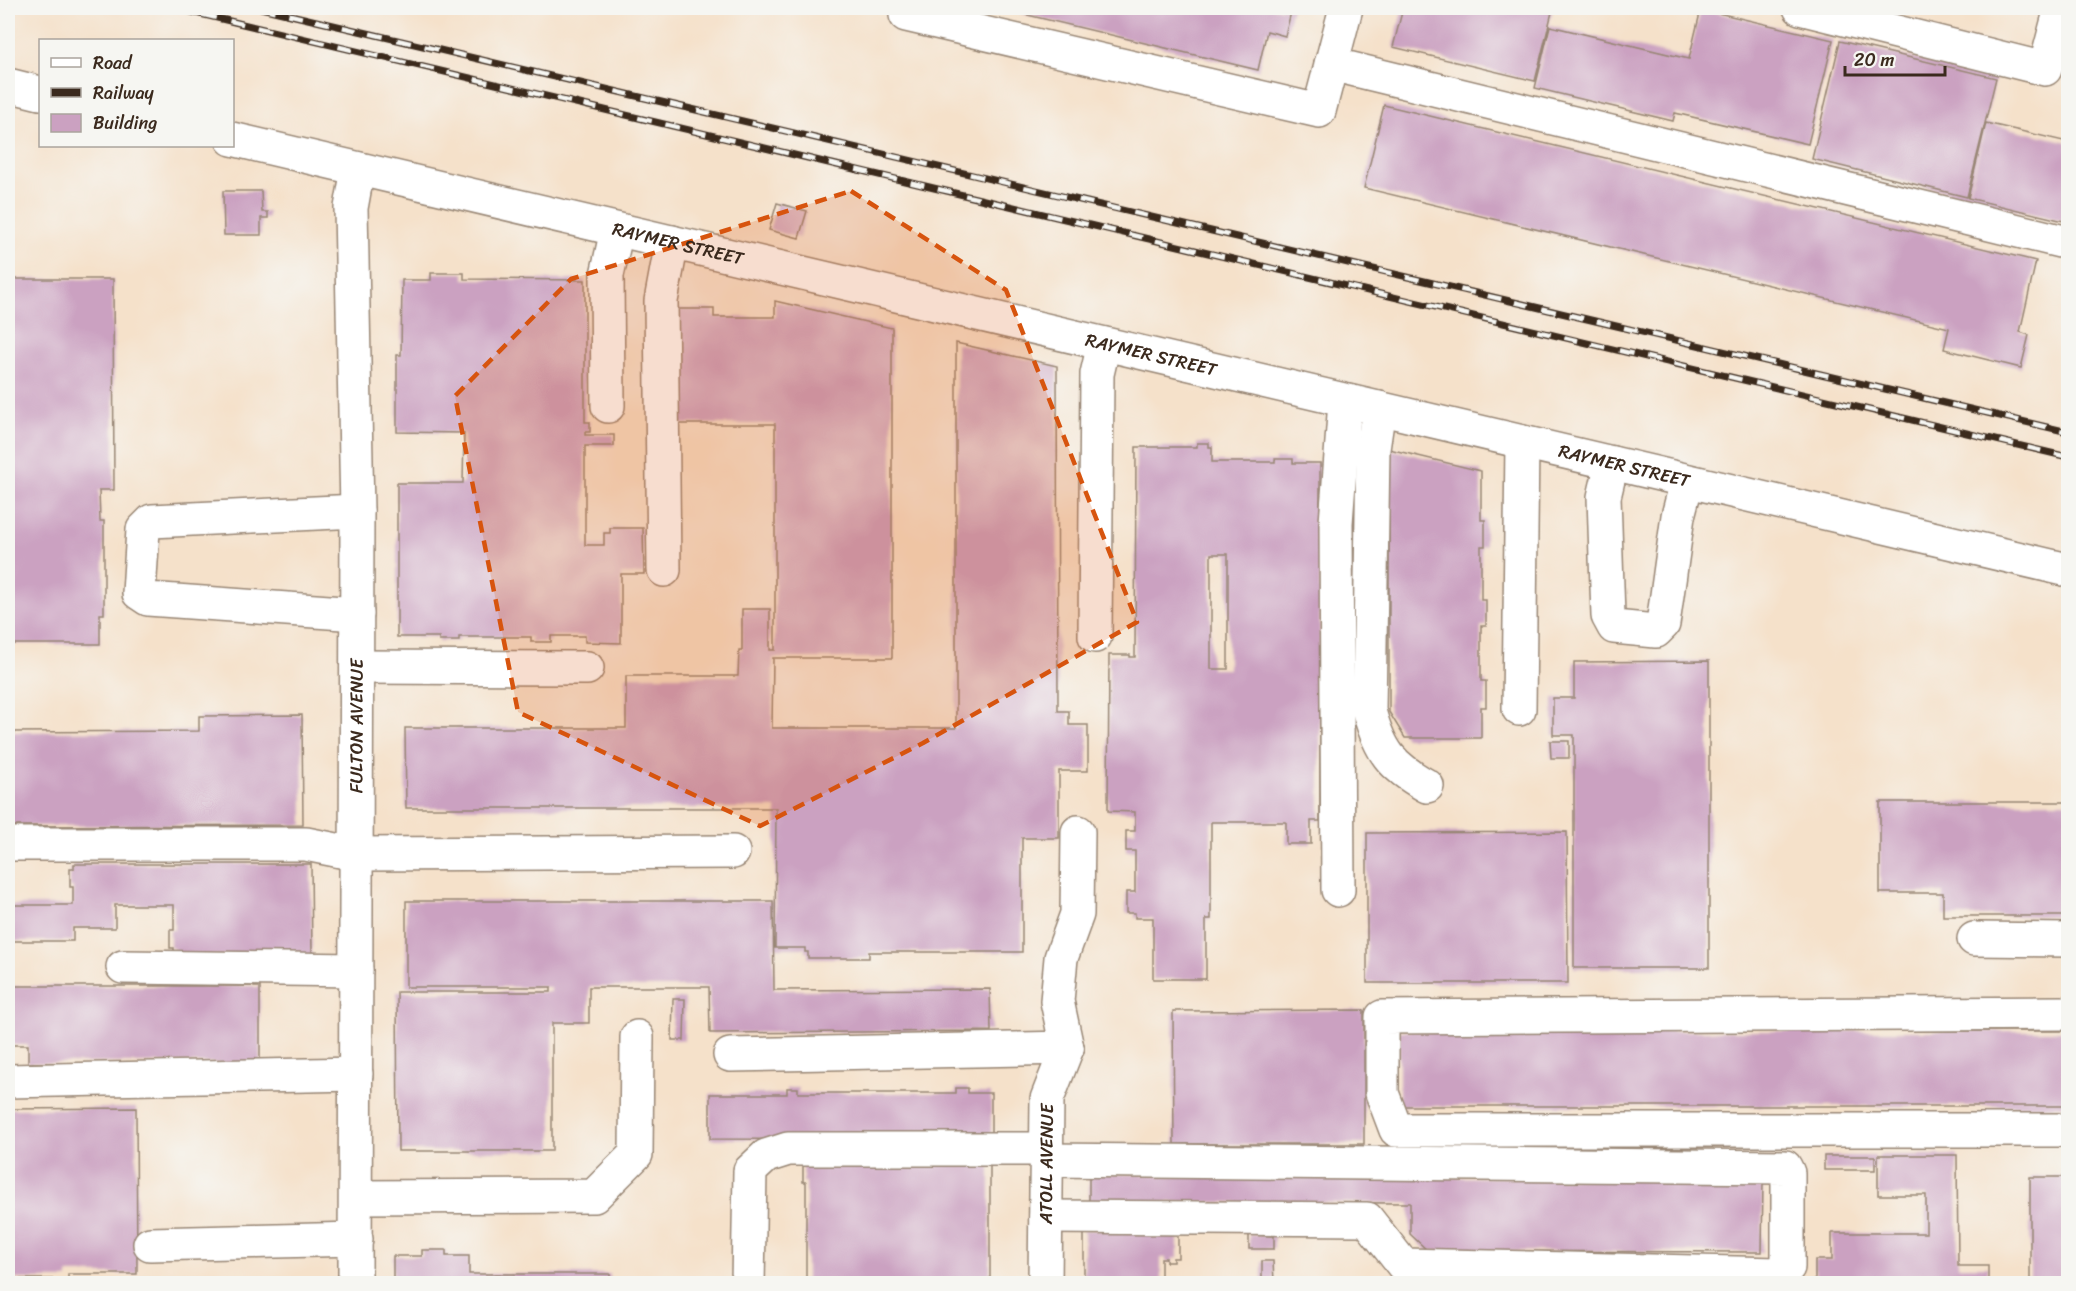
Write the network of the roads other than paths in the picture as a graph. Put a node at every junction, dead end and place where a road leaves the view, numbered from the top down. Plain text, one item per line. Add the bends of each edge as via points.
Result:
1 (908, 8) edge
2 (1346, 8) edge
3 (1800, 8) edge
4 (2061, 8) edge
5 (1331, 64) junction
6 (8, 85) edge
7 (39, 93) edge
8 (234, 139) edge
9 (358, 169) junction
10 (617, 230) junction
11 (672, 243) junction
12 (2068, 243) edge
13 (1104, 344) junction
14 (1345, 400) junction
15 (608, 406) dead end
16 (1379, 408) junction
17 (1522, 442) junction
18 (1612, 463) junction
19 (1687, 481) junction
20 (357, 511) junction
21 (664, 570) dead end
22 (2068, 570) edge
23 (357, 614) junction
24 (1095, 636) dead end
25 (357, 667) junction
26 (587, 668) dead end
27 (1519, 709) dead end
28 (1427, 786) dead end
29 (1078, 832) dead end
30 (8, 844) edge
31 (733, 852) dead end
32 (356, 855) junction
33 (1338, 890) dead end
34 (1974, 939) dead end
35 (2068, 940) edge
36 (123, 967) dead end
37 (356, 969) junction
38 (2068, 1013) edge
39 (637, 1037) dead end
40 (1067, 1048) junction
41 (730, 1055) dead end
42 (356, 1074) junction
43 (8, 1081) edge
44 (2068, 1130) edge
45 (1047, 1155) junction
46 (356, 1197) junction
47 (1046, 1217) junction
48 (356, 1239) junction
49 (150, 1244) dead end
50 (355, 1284) edge
51 (748, 1284) edge
52 (1046, 1284) edge

1 - 5 street via 906,15 1319,111
2 - 5 street
3 - 4 street via 2045,69
5 - 12 street
6 - 7 street
8 - 9 street, RAYMER STREET
9 - 10 street, RAYMER STREET
9 - 20 street, FULTON AVENUE via 351,208
10 - 11 street, RAYMER STREET
10 - 15 street via 607,275
11 - 13 street, RAYMER STREET
11 - 21 street via 661,301
13 - 14 street, RAYMER STREET
13 - 24 street via 1097,374
14 - 16 street, RAYMER STREET
14 - 33 street via 1336,523
16 - 17 street, RAYMER STREET
16 - 28 street via 1373,449 1369,711 1375,735 1386,754 1406,775
17 - 18 street, RAYMER STREET
17 - 27 street
18 - 19 street, RAYMER STREET
18 - 19 street via 1604,496 1608,616 1614,627 1622,629 1656,631 1663,624 1678,516
19 - 22 street, RAYMER STREET
20 - 23 street, FULTON AVENUE
20 - 23 street via 152,521 143,530 140,593 148,599
23 - 25 street, FULTON AVENUE
25 - 26 street
25 - 32 street, FULTON AVENUE
29 - 40 street via 1077,914 1061,958 1057,1001
30 - 32 street via 306,844
31 - 32 street
32 - 37 street, FULTON AVENUE
34 - 35 street
36 - 37 street
37 - 42 street, FULTON AVENUE
38 - 44 street via 1382,1017 1382,1094 1396,1130
39 - 46 street via 636,1154 594,1196
40 - 41 street
40 - 45 street, ATOLL AVENUE via 1047,1099
42 - 43 street
42 - 46 street, FULTON AVENUE
45 - 47 street, ATOLL AVENUE
45 - 47 street via 1785,1167 1788,1267 1778,1274 1403,1265 1367,1219
45 - 51 street via 788,1149 766,1156 750,1171
46 - 48 street, FULTON AVENUE
47 - 52 street, ATOLL AVENUE
48 - 49 street
48 - 50 street, FULTON AVENUE

